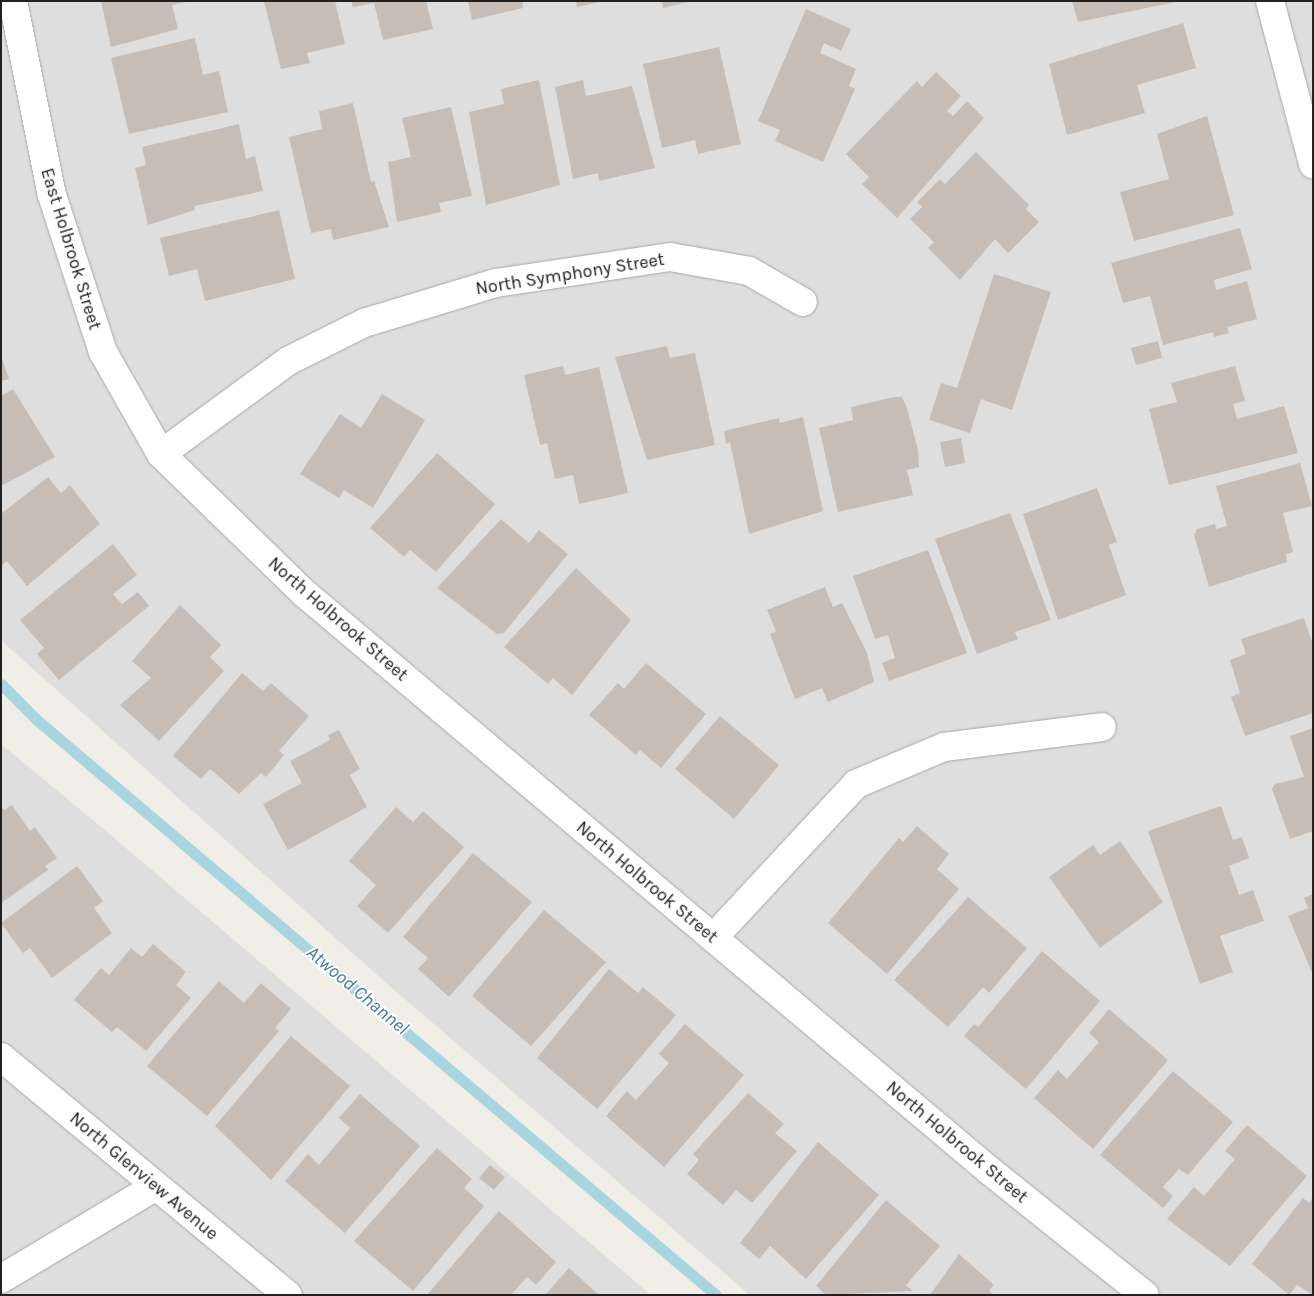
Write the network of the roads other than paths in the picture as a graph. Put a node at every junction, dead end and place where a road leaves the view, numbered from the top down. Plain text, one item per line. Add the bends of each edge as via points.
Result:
1 (13, 1) edge
2 (1270, 1) edge
3 (1313, 164) edge
4 (803, 302) dead end
5 (161, 454) junction
6 (1102, 727) dead end
7 (713, 938) junction
8 (1, 1057) edge
9 (155, 1187) junction
10 (1, 1278) edge
11 (288, 1295) edge
12 (1145, 1295) edge

1 - 5 street, East Holbrook Street via 51,192 93,324 103,352
2 - 3 street
4 - 5 street, North Symphony Street via 749,271 670,257 496,283 364,323 288,360
5 - 7 street, North Holbrook Street via 304,593
6 - 7 street via 944,747 856,784
7 - 12 street, North Holbrook Street
8 - 9 street, North Glenview Avenue
9 - 10 street
9 - 11 street, North Glenview Avenue

